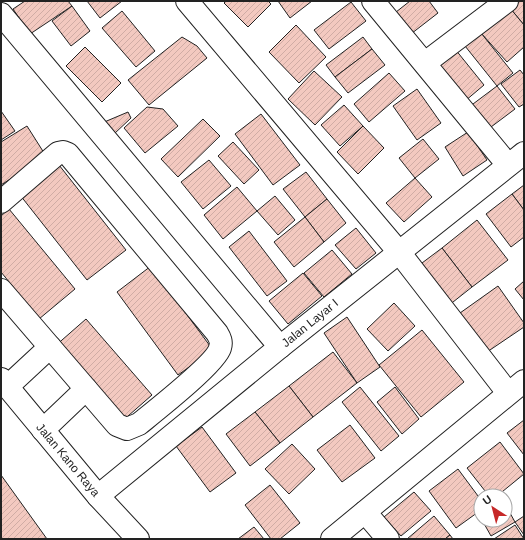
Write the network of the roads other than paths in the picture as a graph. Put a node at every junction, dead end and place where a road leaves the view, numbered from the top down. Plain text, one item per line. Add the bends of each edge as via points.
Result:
1 (187, 1) edge
2 (373, 1) edge
3 (507, 1) edge
4 (1, 14) edge
5 (425, 63) junction
6 (516, 159) edge
7 (1, 202) edge
8 (399, 252) junction
9 (1, 290) edge
10 (50, 347) junction
11 (280, 347) junction
12 (4, 383) edge
13 (516, 387) edge
14 (86, 389) junction
15 (43, 430) junction
16 (98, 496) junction
17 (365, 512) junction
18 (138, 539) edge
19 (332, 539) edge
20 (388, 539) edge

1 - 8 street
2 - 5 street
3 - 5 street
4 - 11 street
5 - 6 street
6 - 8 street, Jalan Layar I
7 - 14 street via 58,153 68,154 220,338 220,348 212,361 132,428 117,425
8 - 11 street, Jalan Layar I
8 - 13 street
9 - 10 street
10 - 12 street
10 - 14 street
11 - 16 street, Jalan Layar I
12 - 15 street, Jalan Kano Raya
13 - 17 street
14 - 15 street
15 - 16 street, Jalan Kano Raya
16 - 18 street, Jalan Kano Raya
17 - 19 street
17 - 20 street

